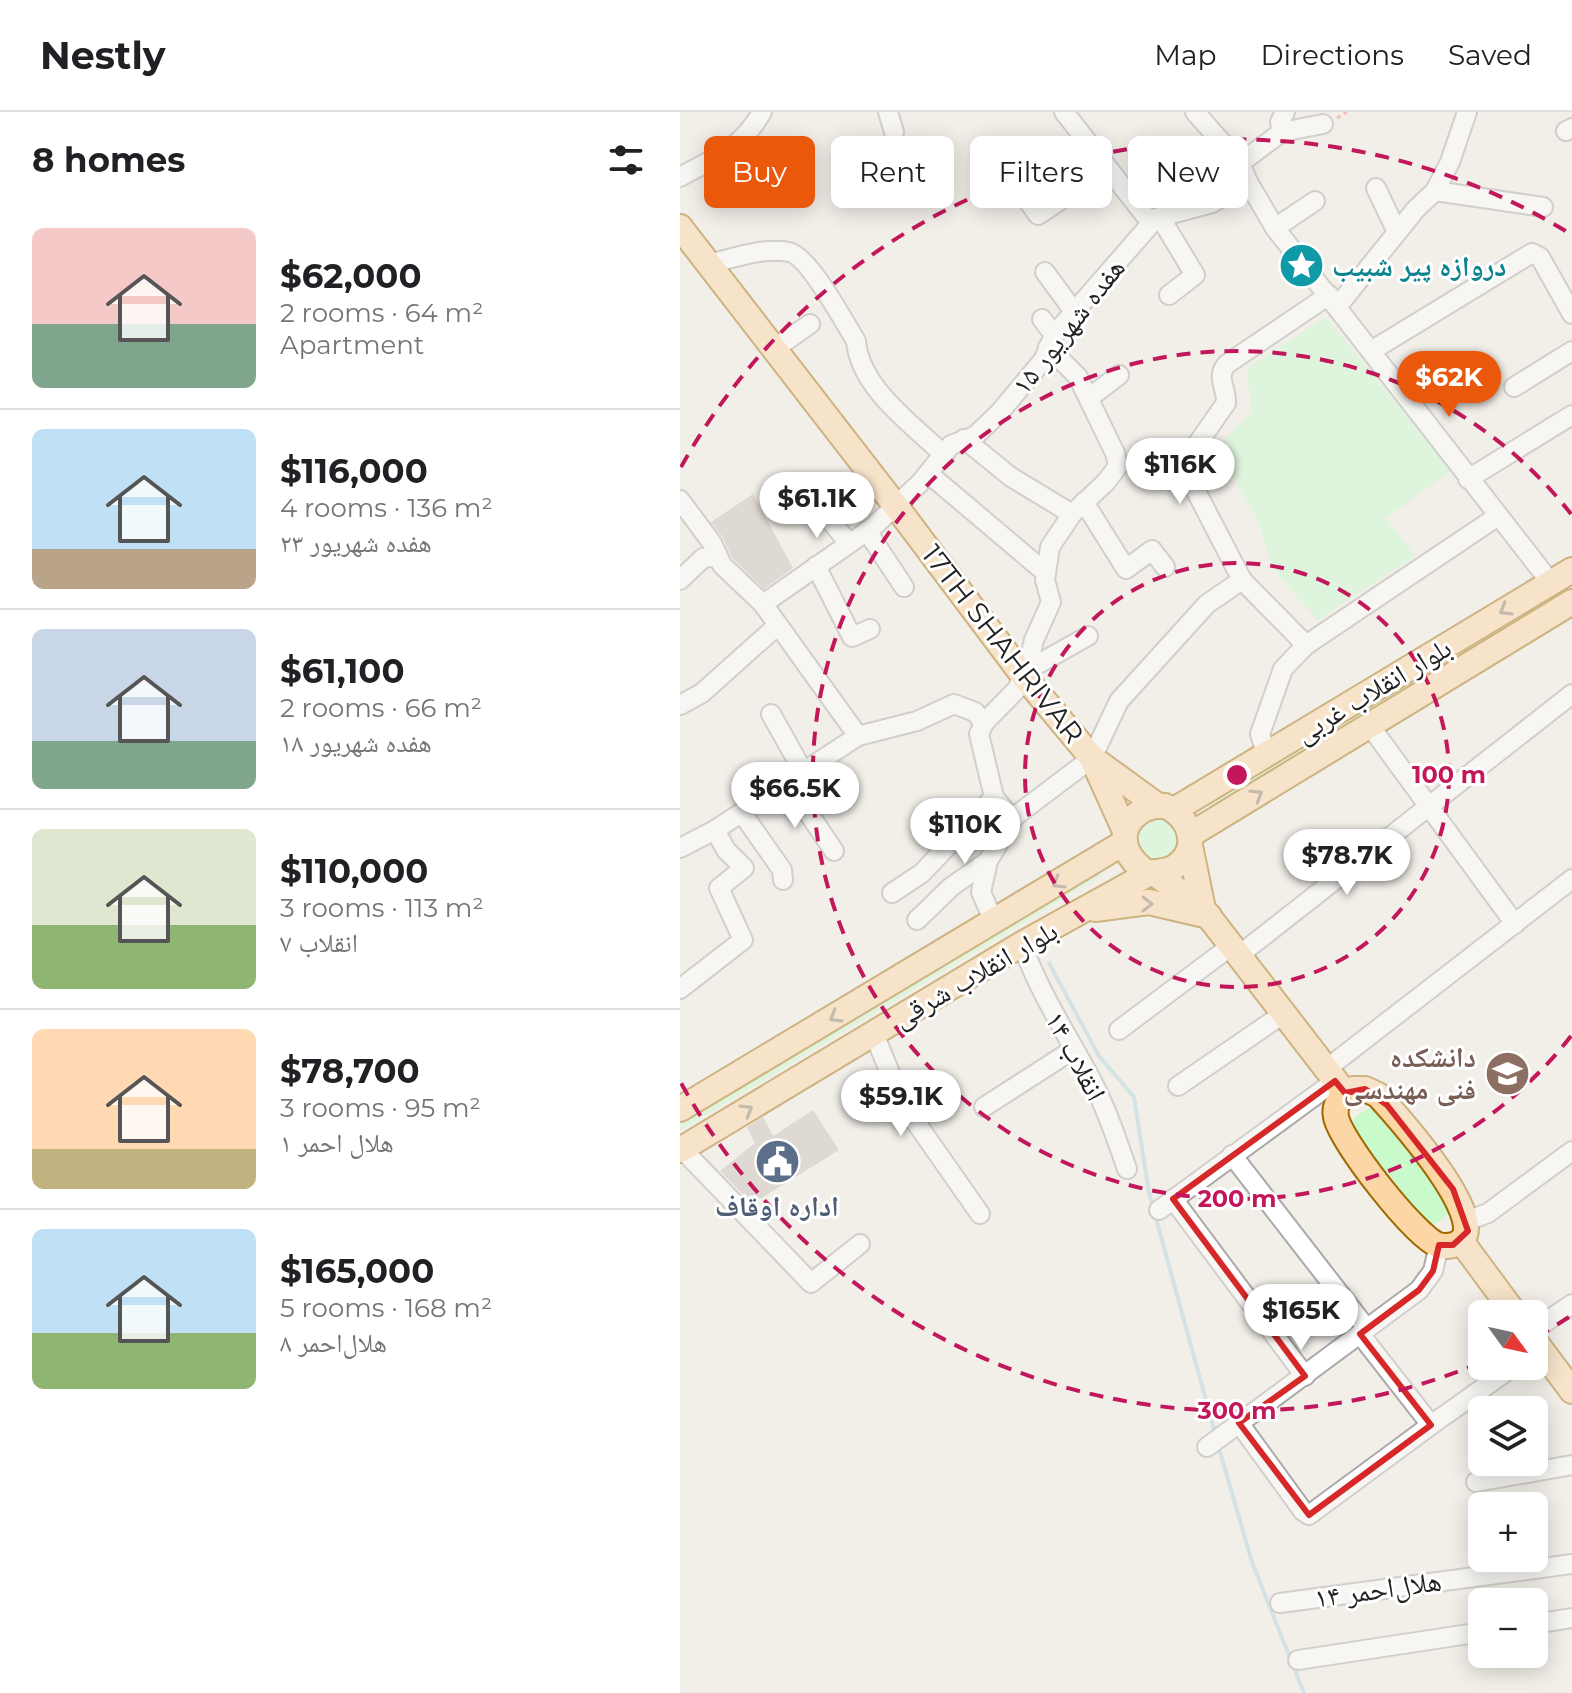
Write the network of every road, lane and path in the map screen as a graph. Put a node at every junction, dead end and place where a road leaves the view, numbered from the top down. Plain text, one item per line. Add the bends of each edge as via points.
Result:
1 (762, 112) edge
2 (888, 112) edge
3 (1064, 112) edge
4 (1195, 112) edge
5 (1285, 112) edge
6 (1467, 112) edge
7 (1323, 124) dead end
8 (894, 132) dead end
9 (1282, 132) junction
10 (746, 136) edge
11 (1082, 136) edge
12 (1215, 136) edge
13 (704, 164) edge
14 (1248, 167) edge
15 (1112, 174) edge
16 (680, 177) edge
17 (1248, 178) edge
18 (1376, 188) dead end
19 (1435, 191) junction
20 (1315, 201) dead end
21 (1543, 207) dead end
22 (1033, 208) edge
23 (1048, 208) edge
24 (1196, 208) edge
25 (1156, 220) junction
26 (680, 227) edge
27 (1275, 228) junction
28 (1397, 232) junction
29 (709, 264) junction
30 (1045, 272) dead end
31 (1169, 295) dead end
32 (1333, 301) junction
33 (1570, 305) edge
34 (1075, 313) junction
35 (1042, 319) dead end
36 (810, 324) dead end
37 (1051, 341) junction
38 (774, 349) junction
39 (1371, 351) junction
40 (1572, 351) edge
41 (1119, 375) dead end
42 (1514, 387) dead end
43 (1089, 398) junction
44 (1572, 415) edge
45 (964, 439) junction
46 (944, 455) junction
47 (929, 474) junction
48 (1468, 479) junction
49 (680, 500) edge
50 (895, 505) junction
51 (1078, 508) junction
52 (824, 513) dead end
53 (1498, 516) junction
54 (687, 523) edge
55 (867, 531) junction
56 (848, 542) junction
57 (718, 556) junction
58 (816, 566) junction
59 (1165, 567) dead end
60 (1572, 570) edge
61 (1046, 573) junction
62 (680, 580) edge
63 (1242, 580) junction
64 (1551, 583) junction
65 (904, 587) dead end
66 (1572, 602) edge
67 (763, 604) junction
68 (778, 625) junction
69 (870, 629) dead end
70 (1088, 636) dead end
71 (1306, 645) junction
72 (1022, 674) junction
73 (1572, 694) edge
74 (680, 705) edge
75 (771, 714) dead end
76 (984, 723) junction
77 (1370, 726) junction
78 (858, 736) junction
79 (1267, 755) junction
80 (1092, 758) junction
81 (804, 773) junction
82 (784, 787) junction
83 (994, 797) junction
84 (1430, 805) junction
85 (1166, 808) junction
86 (742, 813) junction
87 (1014, 817) junction
88 (715, 830) junction
89 (1125, 837) junction
90 (1190, 840) junction
91 (680, 848) edge
92 (834, 851) dead end
93 (988, 861) junction
94 (1150, 873) junction
95 (1572, 879) edge
96 (783, 880) dead end
97 (892, 893) dead end
98 (1084, 911) junction
99 (1206, 912) junction
100 (917, 920) dead end
101 (994, 922) junction
102 (1515, 924) junction
103 (1022, 944) junction
104 (1234, 951) junction
105 (680, 989) edge
106 (1283, 1014) junction
107 (1119, 1030) dead end
108 (874, 1034) junction
109 (1074, 1049) junction
110 (1335, 1081) junction
111 (1178, 1086) dead end
112 (984, 1107) dead end
113 (680, 1109) edge
114 (681, 1150) edge
115 (1572, 1151) edge
116 (1232, 1155) junction
117 (1127, 1169) dead end
118 (980, 1214) dead end
119 (1456, 1236) junction
120 (860, 1244) dead end
121 (1504, 1300) edge
122 (1572, 1304) edge
123 (1548, 1329) edge
124 (1364, 1331) junction
125 (1548, 1359) edge
126 (1305, 1376) junction
127 (1494, 1380) edge
128 (1572, 1391) edge
129 (1239, 1423) junction
130 (1431, 1425) junction
131 (1207, 1447) dead end
132 (1572, 1465) edge
133 (1476, 1482) dead end
134 (1572, 1564) edge
135 (1280, 1603) dead end
136 (1572, 1618) edge
137 (1548, 1622) edge
138 (1468, 1634) edge
139 (1298, 1660) dead end

1 - 10 street
2 - 8 street
3 - 11 street
4 - 12 street
5 - 9 street
6 - 19 street
7 - 9 street
9 - 14 street
13 - 16 street
15 - 25 street
17 - 27 street
18 - 28 street
19 - 21 street
19 - 28 street
20 - 27 street
22 - 23 street via 1038,215
24 - 25 street
25 - 31 street via 1195,275
25 - 34 street, هفده شهریور ۱۵
26 - 29 main road, 17TH SHAHRIVAR
27 - 32 street
28 - 32 street
29 - 38 main road, 17TH SHAHRIVAR
29 - 46 street via 770,251 793,252 811,269 856,341 870,381
30 - 34 street
32 - 39 street
32 - 63 street via 1227,364 1220,376 1226,403 1184,463
33 - 39 street via 1540,257 1532,253
34 - 37 street, هفده شهریور ۱۵
35 - 37 street
36 - 38 street
37 - 43 street
37 - 45 street, هفده شهریور ۱۵ via 1044,359 1000,412 975,436
38 - 50 main road, 17TH SHAHRIVAR
39 - 48 street
40 - 42 street
41 - 43 street
43 - 51 street via 1118,466
44 - 48 street
45 - 46 street, هفده شهریور ۱۵
45 - 51 street via 1011,477
46 - 47 street, هفده شهریور ۱۵
47 - 50 street, هفده شهریور ۱۵
47 - 61 street
48 - 53 street
49 - 54 street
50 - 55 street, هفده شهریور ۱۵
50 - 72 main road, 17TH SHAHRIVAR
51 - 59 street via 1126,569 1152,550
51 - 61 street via 1050,547
52 - 56 street
53 - 64 street
53 - 71 street
54 - 57 street
55 - 56 street, هفده شهریور ۱۵
55 - 65 street
56 - 58 street, هفده شهریور ۱۵
57 - 62 street via 703,558
57 - 67 street
58 - 67 street, هفده شهریور ۱۵
58 - 69 street via 852,637
60 - 64 main road, بلوار انقلاب غربی
61 - 72 street via 1051,602
63 - 71 street
63 - 80 street via 1207,604 1119,701
64 -> 79 main road, بلوار انقلاب غربی
66 - 77 main road, بلوار انقلاب غربی
67 - 68 street
68 - 74 street via 702,693
68 - 78 street
70 - 72 street
71 - 79 street via 1283,669 1260,734
72 - 76 street via 1018,688
72 - 80 main road, 17TH SHAHRIVAR
73 - 84 street
75 - 81 street
76 - 78 street via 975,712 954,704 917,721
76 - 83 street via 979,734
77 - 84 street
90 -> 77 main road, بلوار انقلاب غربی
78 - 81 street
79 - 85 main road, بلوار انقلاب غربی
80 - 85 main road
80 - 87 street
80 - 89 main road
81 - 82 street
82 - 86 street
82 - 92 street
83 - 87 street
83 - 97 street via 922,873
84 - 102 street
84 - 104 street
85 - 89 main road via 1136,813
85 - 90 main road via 1182,816
86 - 88 street
86 - 96 street via 782,870
87 - 93 street
88 - 91 street
88 - 105 street via 744,868 719,888 743,940
89 - 94 main road via 1134,862
89 -> 101 main road, بلوار انقلاب شرقی
90 - 94 main road via 1187,854 1175,867
90 - 99 main road
93 - 100 street
93 - 101 street via 981,892
94 - 98 main road, بلوار انقلاب شرقی
94 - 99 main road
95 - 102 street
98 -> 99 main road via 1149,902
98 - 103 main road, بلوار انقلاب شرقی
99 - 104 main road
101 -> 113 main road, بلوار انقلاب شرقی
102 - 110 street
103 - 108 main road, بلوار انقلاب شرقی
103 - 109 street, انقلاب ۱۴
104 - 106 main road
104 - 107 street
106 - 110 main road
106 - 111 street
114 -> 108 main road, بلوار انقلاب شرقی
108 - 118 street via 915,1121
109 - 112 street
109 - 117 street, انقلاب ۱۴ via 1112,1123
110 - 116 street
110 - 119 main road via 1336,1116 1344,1136 1405,1217
110 - 119 main road via 1378,1095 1453,1189
114 - 120 street via 811,1283
115 - 119 street
116 - 124 street
116 - 126 street via 1166,1205
119 - 121 main road
119 - 124 street via 1419,1290
122 - 123 street
124 - 126 street
124 - 130 street
125 - 128 main road
126 - 129 street
127 - 130 street
129 - 130 street via 1309,1515
129 - 131 street
132 - 133 street
134 - 135 street, هلال‌احمر ۱۴
136 - 137 street
138 - 139 street

